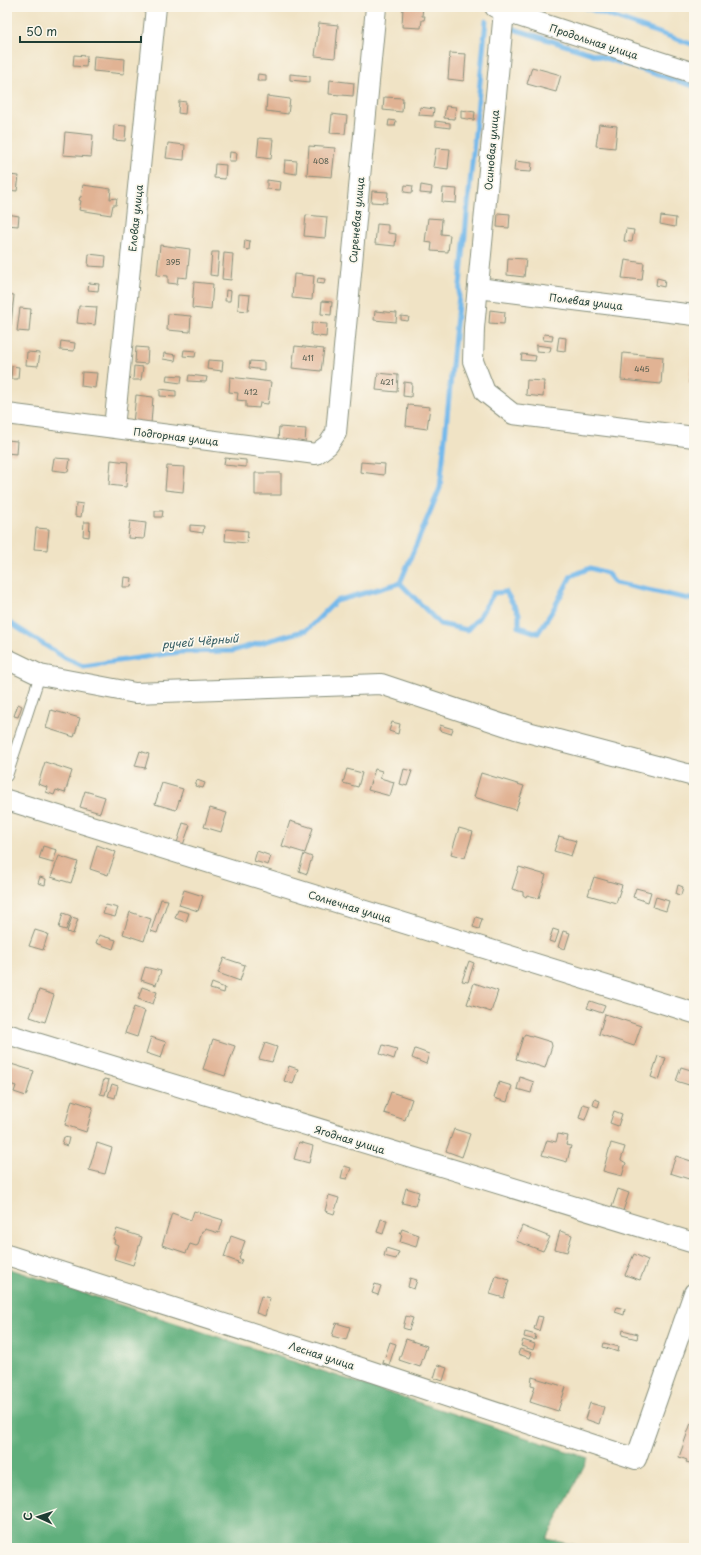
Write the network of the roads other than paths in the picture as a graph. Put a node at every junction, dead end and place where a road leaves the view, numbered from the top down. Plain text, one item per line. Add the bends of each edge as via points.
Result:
1 (156, 7) edge
2 (376, 7) edge
3 (500, 9) edge
4 (694, 73) edge
5 (478, 288) junction
6 (694, 315) edge
7 (7, 414) edge
8 (114, 428) junction
9 (336, 433) joint
10 (694, 437) edge
11 (7, 659) edge
12 (40, 675) junction
13 (7, 776) edge
14 (694, 776) edge
15 (7, 800) edge
16 (694, 1012) edge
17 (7, 1034) edge
18 (694, 1243) edge
19 (7, 1255) edge
20 (694, 1293) edge

1 - 8 street, Еловая улица
2 - 9 street, Сиреневая улица
3 - 4 street, Продольная улица
3 - 5 street, Осиновая улица
5 - 6 street, Полевая улица
5 - 10 street, Осиновая улица via 473,361 485,392 513,414
7 - 8 street, Подгорная улица
8 - 9 street, Подгорная улица via 316,454 328,445
11 - 12 street
12 - 13 lane
12 - 14 street via 135,693 381,684 516,729
15 - 16 street, Солнечная улица
17 - 18 street, Ягодная улица
19 - 20 street, Лесная улица via 636,1459

